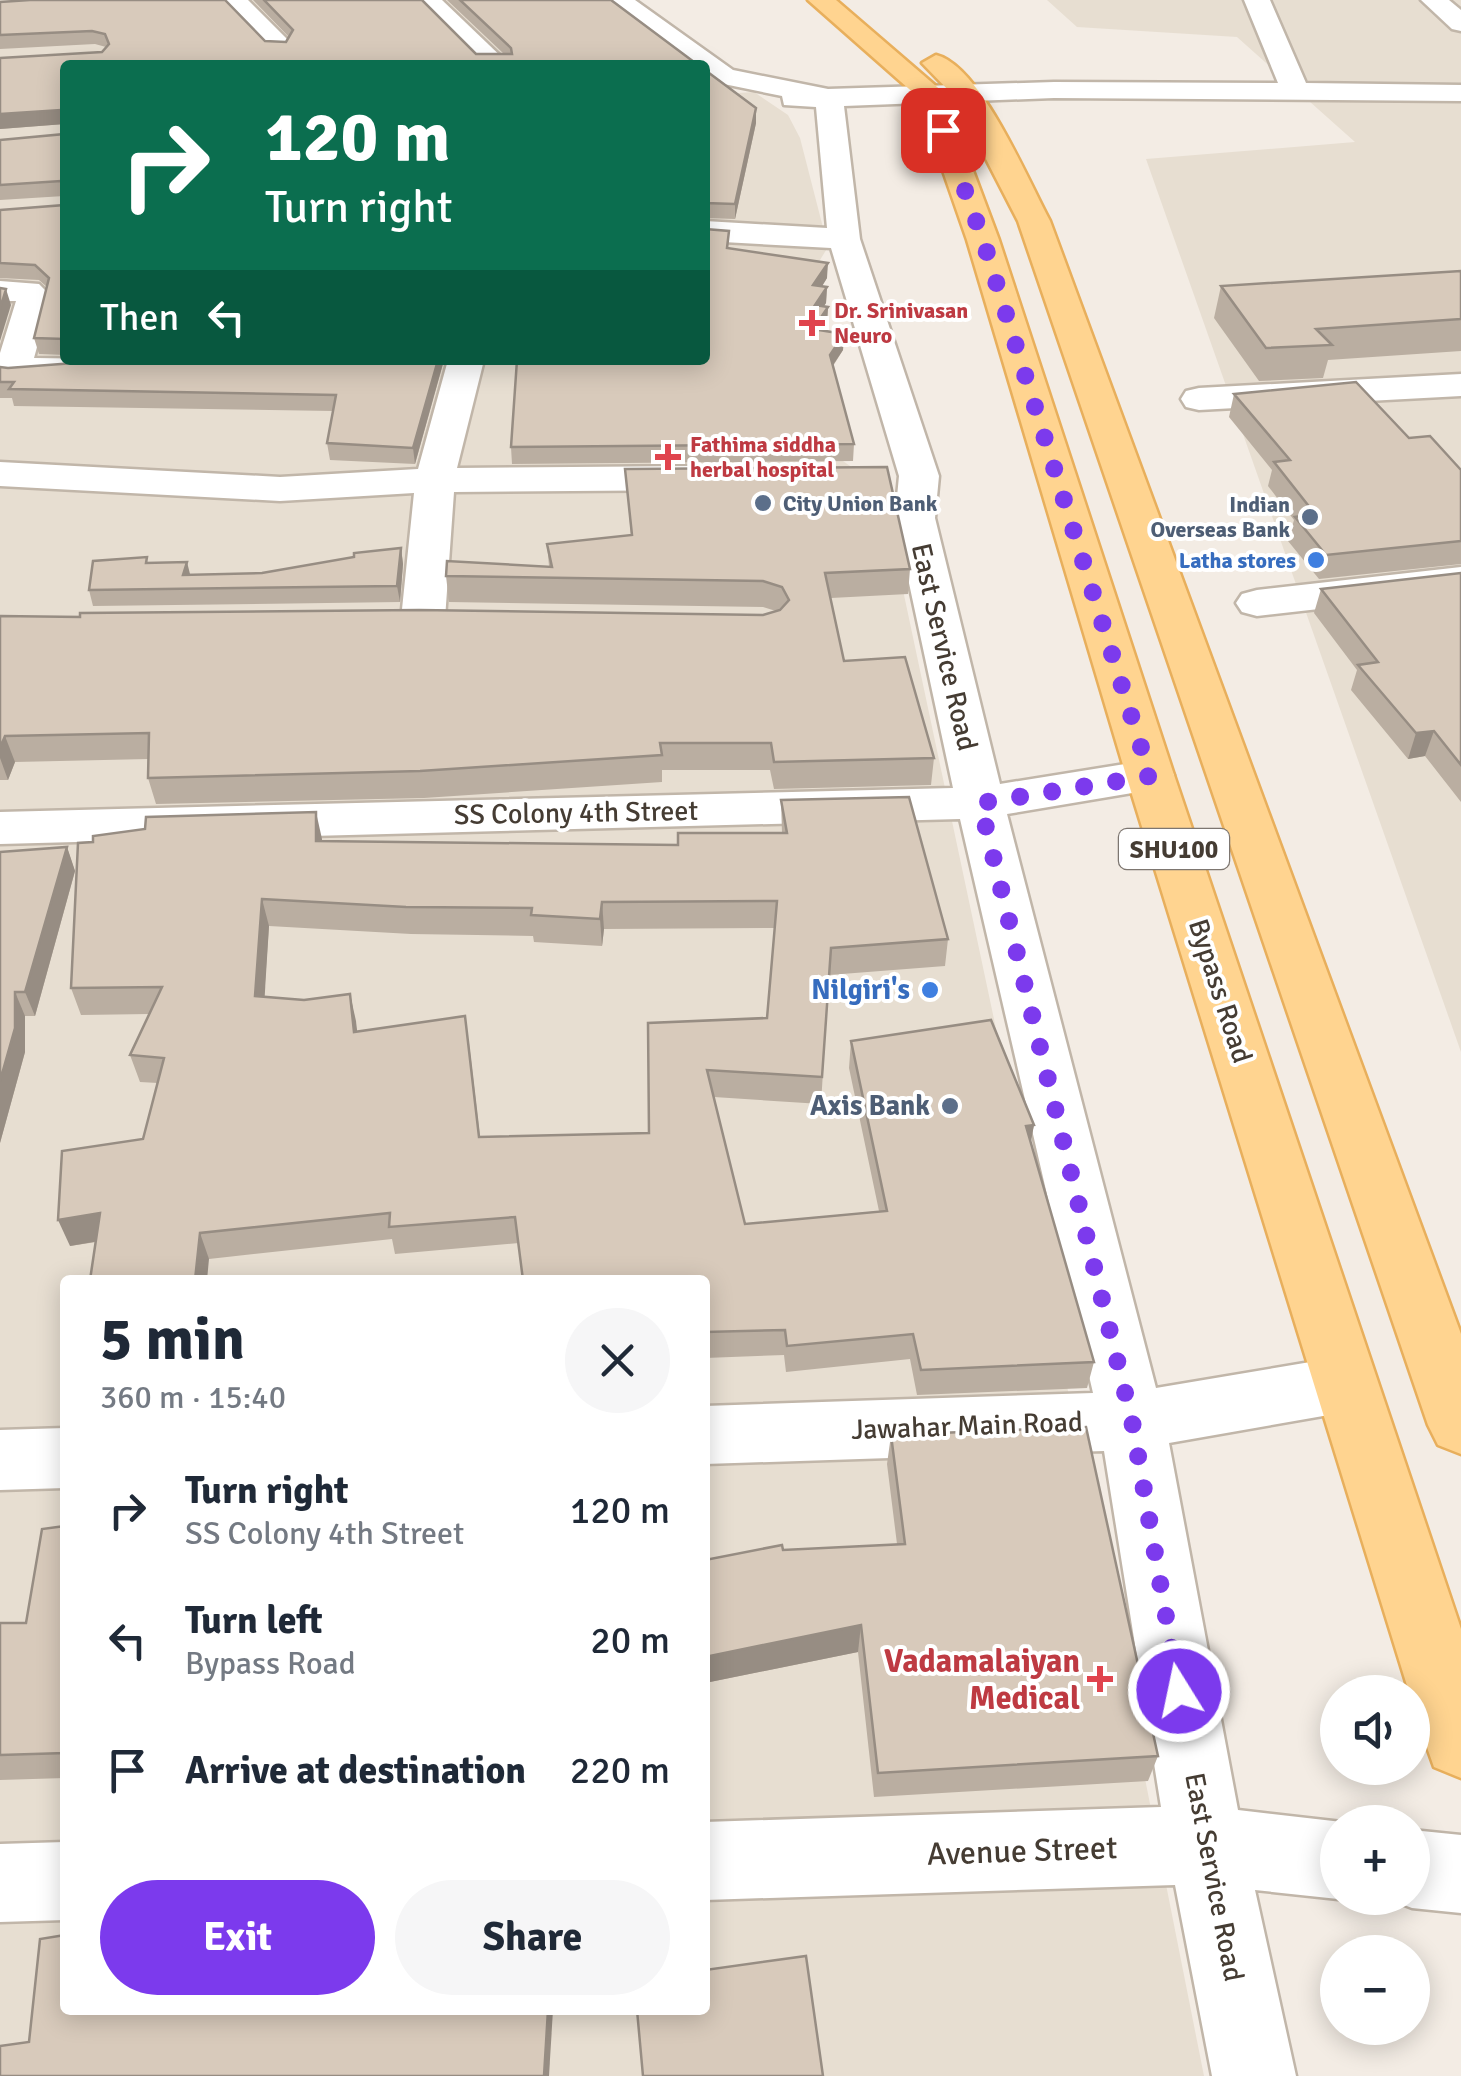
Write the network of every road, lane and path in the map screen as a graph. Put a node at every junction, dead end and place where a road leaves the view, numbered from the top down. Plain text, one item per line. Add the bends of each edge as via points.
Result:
1 (233, 0) edge
2 (428, 0) edge
3 (618, 0) edge
4 (821, 0) edge
5 (867, 0) edge
6 (1258, 0) edge
7 (279, 46) edge
8 (491, 60) edge
9 (702, 60) edge
10 (710, 66) edge
11 (947, 92) junction
12 (1297, 94) junction
13 (1461, 94) edge
14 (828, 98) junction
15 (723, 103) edge
16 (710, 231) edge
17 (844, 239) junction
18 (0, 291) edge
19 (88, 365) edge
20 (465, 365) edge
21 (1461, 385) edge
22 (1198, 400) dead end
23 (0, 474) edge
24 (745, 478) edge
25 (435, 480) junction
26 (1461, 580) edge
27 (1257, 603) dead end
28 (422, 619) edge
29 (1150, 776) junction
30 (980, 803) junction
31 (0, 828) edge
32 (1346, 1384) junction
33 (1132, 1421) junction
34 (1461, 1425) edge
35 (710, 1435) edge
36 (60, 1458) edge
37 (0, 1460) edge
38 (1461, 1741) edge
39 (1206, 1845) junction
40 (1320, 1858) edge
41 (710, 1861) edge
42 (1430, 1871) edge
43 (1461, 1874) edge
44 (60, 1881) edge
45 (0, 1883) edge
46 (1254, 2076) edge

1 - 7 street
2 - 8 street
3 - 9 street
4 - 11 main road, Bypass Road / SHU100
5 - 11 main road, Bypass Road / SHU100
6 - 12 street
10 - 14 street via 724,76
11 - 12 street
11 - 14 street
11 - 29 main road, Bypass Road / SHU100 via 983,240
11 - 34 main road, Bypass Road / SHU100 via 1034,222
12 - 13 street
14 - 15 street
14 - 17 street, East Service Road
16 - 17 street
17 - 30 street, East Service Road
18 - 19 street via 34,296 13,370
20 - 25 street
21 - 22 street
23 - 25 street via 280,488
24 - 25 street
25 - 28 street
26 - 27 street
29 - 30 street, SS Colony 4th Street
29 - 32 main road, Bypass Road / SHU100
30 - 31 street, SS Colony 4th Street
30 - 33 street, East Service Road
32 - 33 street, Jawahar Main Road
32 - 38 main road, Bypass Road / SHU100
33 - 35 street, Jawahar Main Road
33 - 39 street, East Service Road
36 - 37 street
39 - 40 street, Avenue Street
39 - 41 street, Avenue Street
39 - 46 street, East Service Road
42 - 43 street
44 - 45 street

